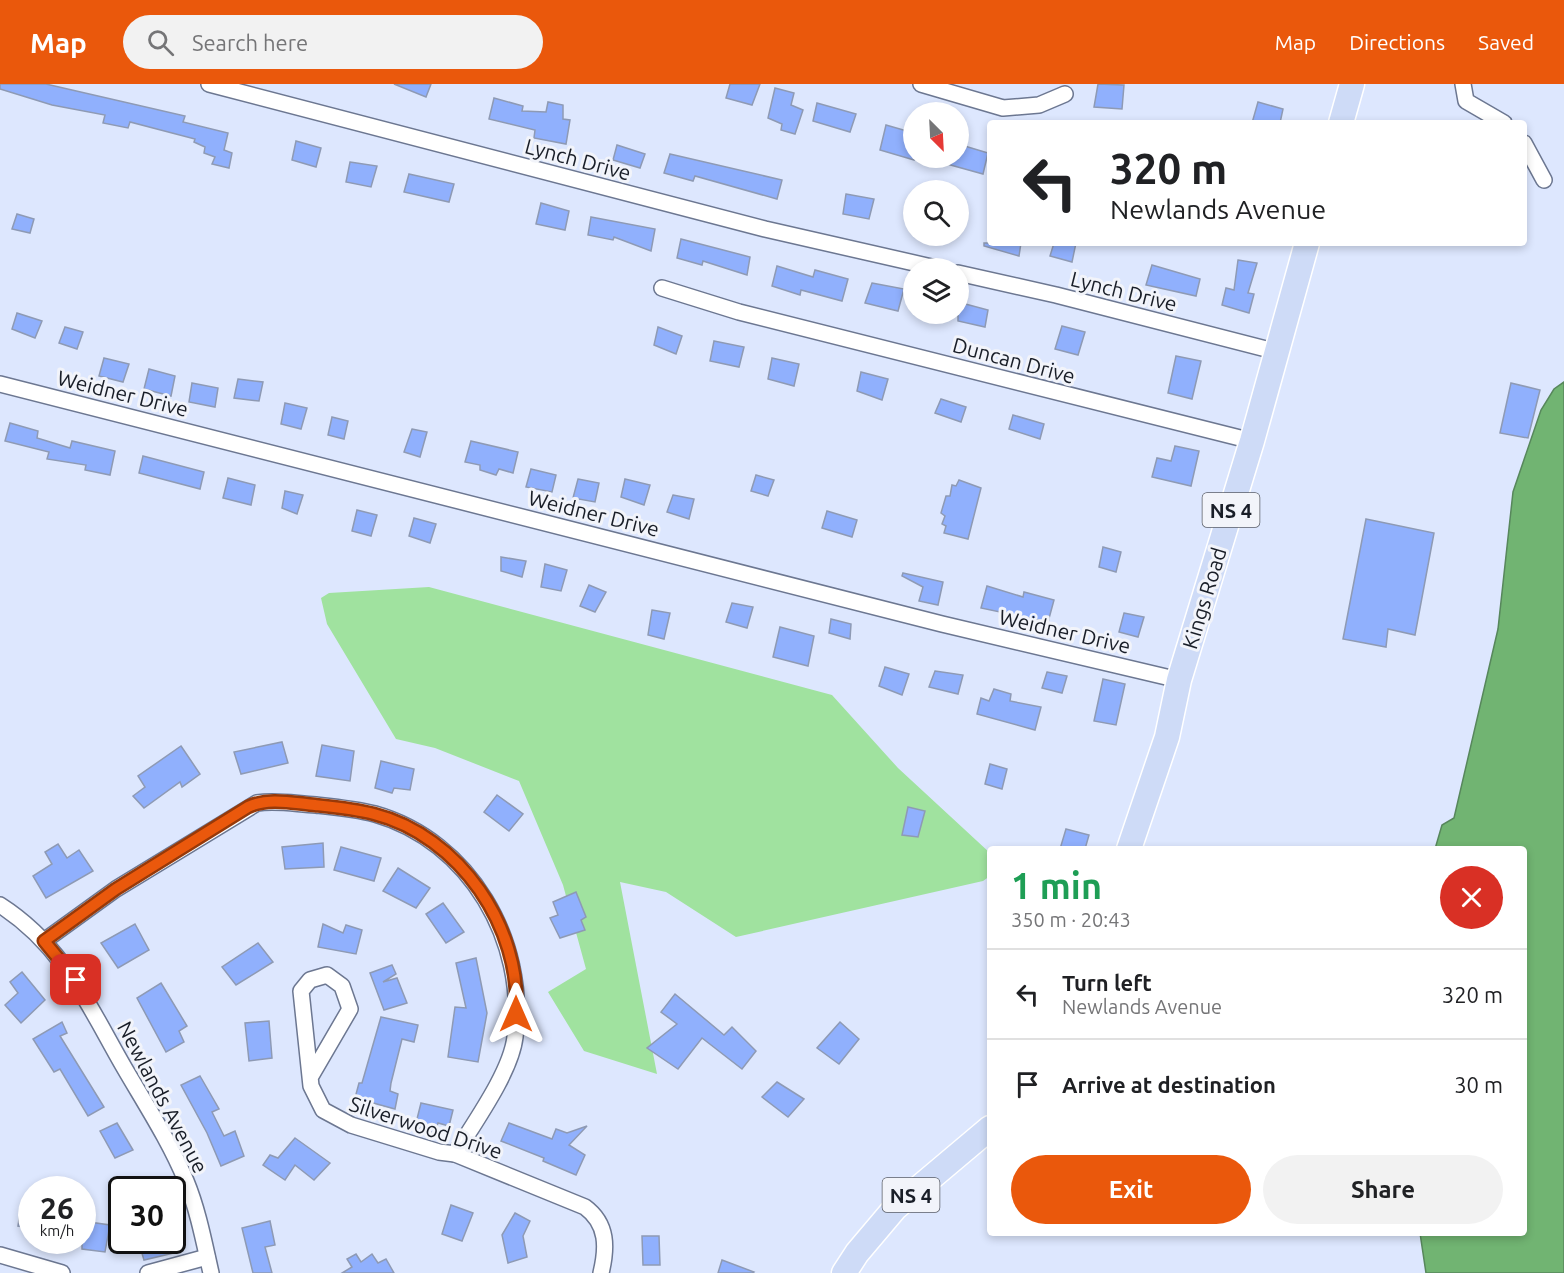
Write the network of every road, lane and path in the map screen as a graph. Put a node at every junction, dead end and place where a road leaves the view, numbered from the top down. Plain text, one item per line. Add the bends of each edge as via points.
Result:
1 (210, 84) edge
2 (921, 84) edge
3 (1352, 84) edge
4 (1463, 84) edge
5 (1065, 94) dead end
6 (1342, 120) edge
7 (1499, 120) edge
8 (1527, 149) edge
9 (1544, 180) dead end
10 (1306, 246) edge
11 (903, 260) edge
12 (969, 275) edge
13 (662, 288) dead end
14 (1278, 352) junction
15 (0, 384) edge
16 (1252, 441) junction
17 (1179, 680) junction
18 (1130, 846) edge
19 (0, 905) edge
20 (44, 941) junction
21 (311, 1076) junction
22 (987, 1131) edge
23 (455, 1154) junction
24 (0, 1255) edge
25 (207, 1257) junction
26 (62, 1273) edge
27 (148, 1273) edge
28 (211, 1273) edge
29 (601, 1273) edge
30 (844, 1273) edge

1 - 11 street, Lynch Drive via 765,229
2 - 5 street via 1003,108 1040,105
3 - 6 main road
4 - 7 street via 1466,100
8 - 9 street
10 - 14 main road, Kings Road / NS 4
12 - 14 street, Lynch Drive
13 - 16 street, Duncan Drive via 739,312
14 - 16 main road, Kings Road / NS 4
15 - 17 street, Weidner Drive via 942,624
16 - 17 main road, Kings Road / NS 4
17 - 18 main road, Kings Road / NS 4 via 1167,737
19 - 20 street, Newlands Avenue via 33,928
20 - 23 street via 116,889 252,804 280,802 374,814 414,831 448,854 476,886 502,930 515,976 513,1048
20 - 25 street, Newlands Avenue via 76,980 178,1163
21 - 21 street, Silverwood Drive via 301,991 310,980 327,975 342,986 350,1009
21 - 23 street, Silverwood Drive via 316,1100 334,1119
22 - 30 main road, NS 4 via 895,1208
23 - 29 street, Silverwood Drive via 564,1197 589,1211 605,1238
24 - 26 street
25 - 27 street
25 - 28 street, Newlands Avenue

